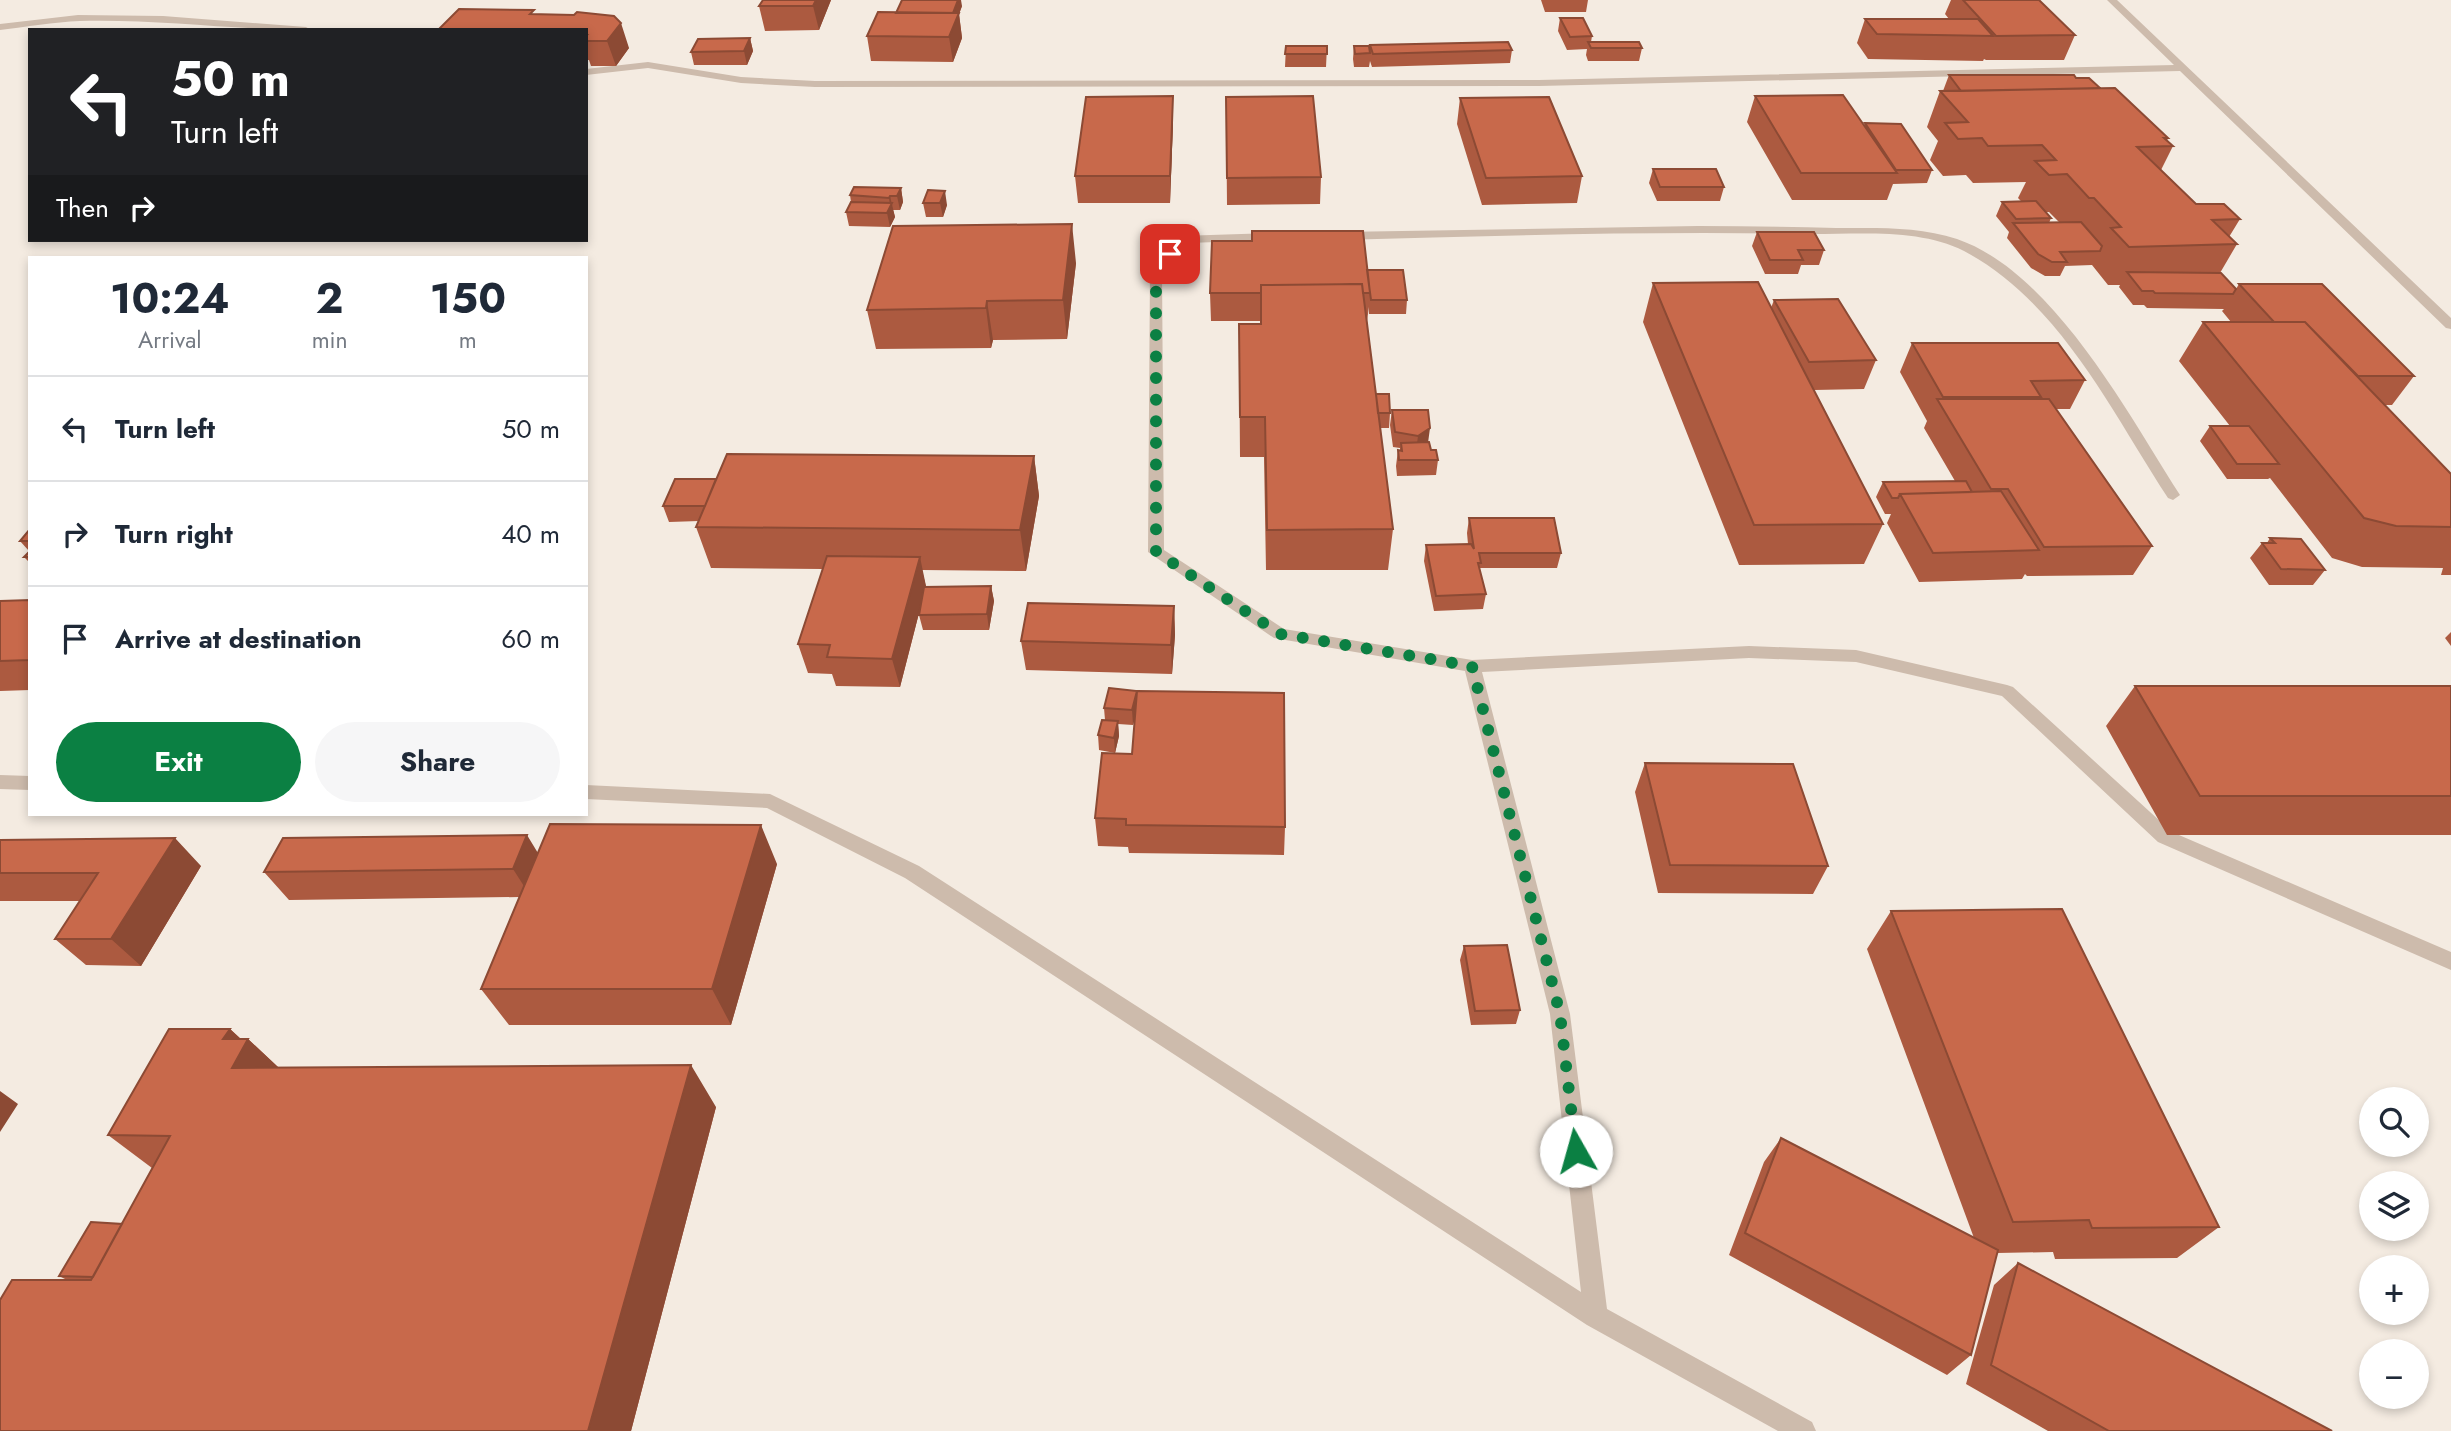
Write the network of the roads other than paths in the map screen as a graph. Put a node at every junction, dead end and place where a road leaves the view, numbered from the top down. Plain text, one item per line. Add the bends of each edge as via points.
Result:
1 (2112, 0) edge
2 (0, 27) edge
3 (280, 28) edge
4 (2183, 68) junction
5 (588, 72) edge
6 (1294, 236) edge
7 (1321, 236) edge
8 (2451, 325) edge
9 (2173, 495) dead end
10 (1472, 666) junction
11 (0, 782) edge
12 (28, 783) edge
13 (588, 792) edge
14 (2451, 961) edge
15 (1596, 1317) junction
16 (1803, 1431) edge

1 - 4 street
2 - 3 street via 90,18
4 - 5 street via 1539,83 815,84 741,80 648,65
4 - 8 street
6 - 10 street via 1184,239 1156,269 1156,552 1280,634
7 - 9 street via 1705,228 1937,238 1968,248 2031,293 2070,338
10 - 14 street via 1749,652 1856,656 2007,691 2165,837
10 - 15 street via 1560,1014
11 - 12 street
13 - 15 street via 770,801 912,872
15 - 16 street

